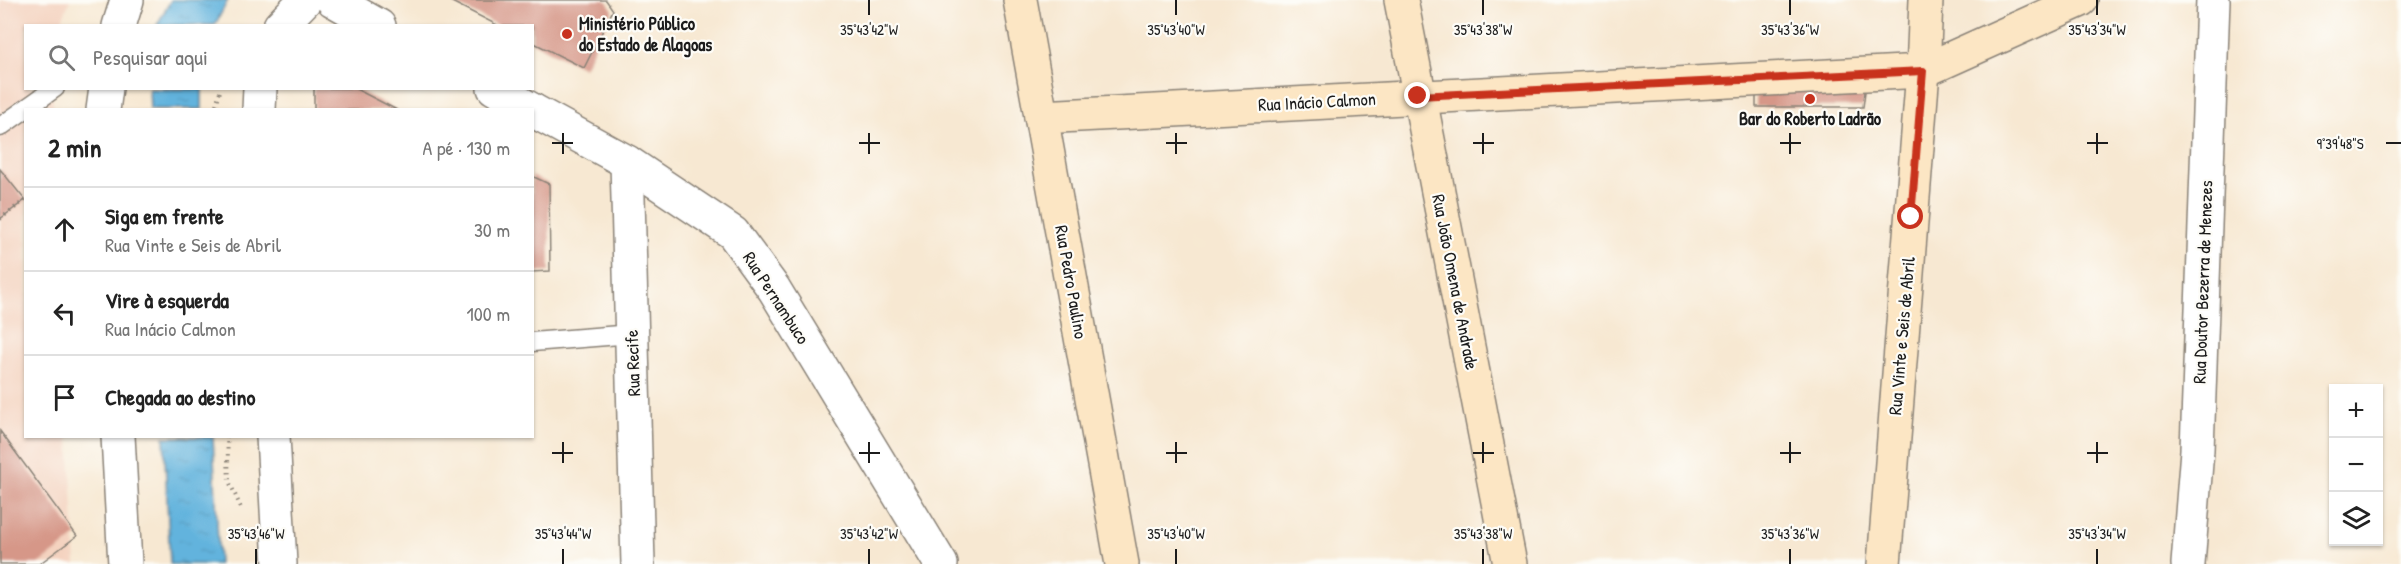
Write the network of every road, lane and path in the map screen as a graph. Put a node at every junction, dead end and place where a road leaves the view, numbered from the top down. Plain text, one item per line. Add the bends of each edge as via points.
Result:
1 (127, 0) edge
2 (305, 0) edge
3 (333, 0) edge
4 (1020, 0) edge
5 (1401, 0) edge
6 (1926, 0) edge
7 (2081, 0) edge
8 (2213, 0) edge
9 (120, 24) edge
10 (282, 24) edge
11 (375, 24) edge
12 (1923, 71) junction
13 (52, 90) edge
14 (106, 90) edge
15 (220, 90) edge
16 (260, 90) edge
17 (497, 90) edge
18 (1418, 96) junction
19 (26, 108) edge
20 (103, 108) edge
21 (216, 108) edge
22 (259, 108) edge
23 (529, 108) edge
24 (24, 109) edge
25 (534, 111) edge
26 (1041, 117) junction
27 (0, 126) edge
28 (627, 162) junction
29 (24, 201) edge
30 (0, 219) edge
31 (632, 333) junction
32 (534, 342) edge
33 (118, 438) edge
34 (227, 438) edge
35 (273, 438) edge
36 (243, 513) dead end
37 (125, 564) edge
38 (280, 564) edge
39 (638, 564) edge
40 (941, 564) edge
41 (1122, 564) edge
42 (1510, 564) edge
43 (1884, 564) edge
44 (2188, 564) edge

1 - 9 street
2 - 10 street
3 - 11 street
4 - 26 main road, Rua Pedro Paulino
5 - 18 main road, Rua João Omena de Andrade
6 - 12 main road, Rua Vinte e Seis de Abril
7 - 12 main road, Rua Inácio Calmon
8 - 44 street, Rua Doutor Bezerra de Menezes via 2197,450
12 - 18 main road, Rua Inácio Calmon
12 - 43 main road, Rua Vinte e Seis de Abril
13 - 19 lane
14 - 20 street
15 - 21 path
16 - 22 street
17 - 23 street, Rua Pernambuco
18 - 26 main road, Rua Inácio Calmon
18 - 42 main road, Rua João Omena de Andrade
24 - 27 lane
25 - 28 street, Rua Pernambuco
26 - 41 main road, Rua Pedro Paulino
28 - 31 street, Rua Recife
28 - 40 street, Rua Pernambuco via 733,233 774,289
29 - 30 path
31 - 32 lane
31 - 39 street, Rua Recife
33 - 37 street
34 - 36 path via 229,481
35 - 38 street

